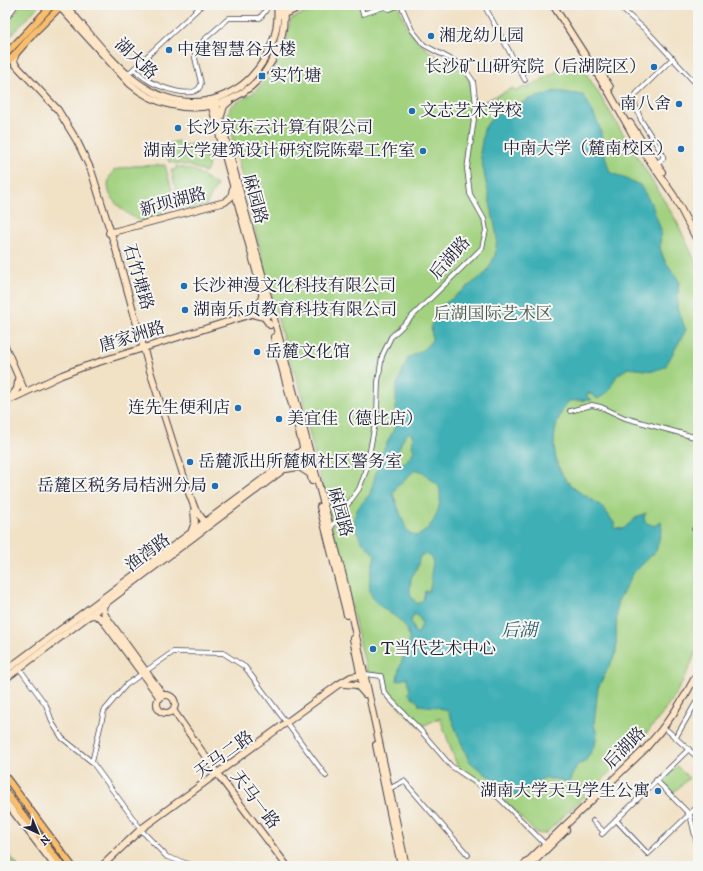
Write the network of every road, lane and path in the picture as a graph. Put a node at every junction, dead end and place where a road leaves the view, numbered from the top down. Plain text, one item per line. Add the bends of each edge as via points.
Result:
1 (15, 5) edge
2 (52, 5) edge
3 (61, 5) edge
4 (71, 5) edge
5 (202, 5) edge
6 (266, 5) edge
7 (306, 5) edge
8 (366, 5) edge
9 (400, 5) edge
10 (484, 5) edge
11 (553, 5) edge
12 (557, 5) edge
13 (617, 5) edge
14 (387, 6) edge
15 (293, 8) edge
16 (280, 10) edge
17 (5, 16) edge
18 (49, 18) junction
19 (74, 18) junction
20 (5, 20) edge
21 (284, 21) junction
22 (16, 53) junction
23 (5, 55) edge
24 (673, 58) junction
25 (5, 67) edge
26 (134, 69) junction
27 (127, 75) junction
28 (525, 80) dead end
29 (698, 86) edge
30 (236, 97) junction
31 (213, 102) junction
32 (194, 108) junction
33 (218, 123) junction
34 (655, 164) junction
35 (232, 185) junction
36 (240, 215) junction
37 (108, 222) junction
38 (122, 231) junction
39 (110, 234) junction
40 (698, 234) edge
41 (698, 242) edge
42 (115, 246) junction
43 (262, 296) junction
44 (268, 309) junction
45 (251, 313) junction
46 (270, 325) junction
47 (140, 338) junction
48 (154, 344) junction
49 (5, 346) edge
50 (143, 348) junction
51 (134, 350) junction
52 (5, 352) edge
53 (146, 357) junction
54 (19, 382) junction
55 (34, 386) junction
56 (23, 392) junction
57 (7, 400) edge
58 (570, 411) dead end
59 (299, 434) junction
60 (698, 438) edge
61 (306, 450) junction
62 (283, 463) junction
63 (279, 472) junction
64 (311, 477) junction
65 (195, 510) junction
66 (218, 512) junction
67 (204, 525) junction
68 (328, 530) junction
69 (189, 534) junction
70 (107, 601) junction
71 (86, 617) junction
72 (358, 662) junction
73 (19, 668) junction
74 (5, 671) edge
75 (698, 672) edge
76 (144, 673) junction
77 (363, 676) junction
78 (5, 678) edge
79 (698, 680) edge
80 (344, 682) junction
81 (365, 694) junction
82 (161, 697) junction
83 (698, 699) edge
84 (171, 711) junction
85 (287, 724) junction
86 (667, 730) junction
87 (676, 737) junction
88 (689, 749) junction
89 (698, 758) edge
90 (92, 762) junction
91 (217, 775) junction
92 (5, 776) edge
93 (326, 776) dead end
94 (656, 780) junction
95 (389, 789) junction
96 (5, 791) edge
97 (5, 801) edge
98 (698, 806) edge
99 (690, 814) junction
100 (616, 820) junction
101 (593, 821) dead end
102 (142, 830) junction
103 (697, 837) edge
104 (545, 844) junction
105 (698, 848) edge
106 (468, 855) dead end
107 (527, 865) edge
108 (55, 866) edge
109 (62, 866) edge
110 (72, 866) edge
111 (102, 866) edge
112 (107, 866) edge
113 (195, 866) edge
114 (284, 866) edge
115 (288, 866) edge
116 (400, 866) edge
117 (406, 866) edge

1 - 17 street
1 - 20 street
2 - 23 main road
3 - 18 main road
3 - 19 main road
4 - 19 main road
5 - 26 street
6 - 26 street via 266,10 260,18 229,18 197,48 195,58 201,83 198,90 169,90 146,79
7 - 15 main road
8 - 14 street via 361,8 363,14
9 - 14 street
9 - 68 street, 后湖路 via 412,30 424,45 458,63 473,81 476,105 467,169 470,194 484,219 486,230 482,248 391,337 382,356 377,413 366,470 359,489
10 - 28 street
11 - 34 main road
12 - 34 main road via 605,79
13 - 24 street
15 - 16 main road
15 - 21 main road
16 - 21 main road
16 - 31 main road, 湖大路 via 274,41 260,68 238,88
18 - 19 main road via 59,14
18 - 22 main road
19 - 27 main road, 湖大路
19 - 32 main road via 140,93 158,102
21 - 30 main road via 279,46 271,62 259,78
22 - 25 main road
22 - 37 main road, 石竹塘路 via 16,66 52,103 77,141 91,170
24 - 29 street
24 - 34 street via 636,93 633,99 641,120 663,155 663,159
25 - 39 main road, 石竹塘路 via 15,68 31,84 70,133 87,169
26 - 27 street
27 - 31 main road, 湖大路 via 144,88 165,98 187,102
30 - 31 main road
30 - 33 main road via 224,106
31 - 32 main road
31 - 33 main road, 麻园路
32 - 33 main road via 207,112
33 - 35 main road, 麻园路
33 - 44 main road, 麻园路
34 - 40 main road
34 - 41 main road
35 - 36 main road, 麻园路
35 - 38 main road, 新坝湖路 via 232,195 225,202
36 - 38 main road, 新坝湖路 via 232,205 225,204
36 - 43 main road, 麻园路
37 - 38 main road via 114,229
37 - 39 main road, 石竹塘路
38 - 39 main road, 新坝湖路
38 - 42 main road via 115,238
39 - 42 main road, 石竹塘路
39 - 47 main road, 石竹塘路
42 - 47 main road, 石竹塘路
43 - 44 main road, 麻园路
43 - 45 main road via 259,306
44 - 45 main road, 唐家洲路
44 - 46 main road, 麻园路
44 - 61 main road, 麻园路
45 - 46 main road via 264,317
45 - 48 main road, 唐家洲路
46 - 59 main road, 麻园路
47 - 48 main road via 147,344
47 - 50 main road, 石竹塘路
47 - 51 main road
48 - 50 main road, 唐家洲路
48 - 53 main road
49 - 54 main road
50 - 51 main road, 唐家洲路
50 - 53 main road, 石竹塘路
51 - 53 main road
51 - 55 main road, 唐家洲路 via 81,365
51 - 56 main road, 唐家洲路 via 83,367
52 - 54 main road
53 - 65 main road, 石竹塘路
54 - 55 main road via 25,386
54 - 56 main road
54 - 57 main road via 17,389
55 - 56 main road, 唐家洲路
56 - 57 main road, 唐家洲路
58 - 60 street via 592,405 625,418
59 - 61 main road, 麻园路
59 - 62 main road via 296,449
61 - 62 main road, 渔湾路
61 - 63 main road, 渔湾路
61 - 64 main road, 麻园路
61 - 68 main road, 麻园路
62 - 66 main road, 渔湾路
63 - 64 main road via 290,467 299,467 306,470
63 - 67 main road, 渔湾路
64 - 68 main road, 麻园路
65 - 66 main road via 206,516
65 - 67 main road, 石竹塘路
65 - 69 main road via 195,526
66 - 67 main road, 渔湾路
67 - 69 main road, 渔湾路
67 - 70 main road, 渔湾路
68 - 72 main road, 麻园路
68 - 77 main road, 麻园路
69 - 74 main road, 渔湾路
70 - 71 main road, 渔湾路
70 - 76 main road, 天马一路 via 103,608 105,615
71 - 73 main road, 渔湾路
71 - 76 main road, 天马一路 via 94,615 101,618
72 - 77 main road, 麻园路
72 - 80 main road via 356,670
73 - 78 main road, 渔湾路
73 - 90 street via 46,705 52,724 62,738
75 - 104 main road, 后湖路 via 664,729
76 - 82 main road, 天马一路
76 - 85 street via 173,652 223,653 245,668
76 - 90 street via 126,685 104,711
77 - 80 main road, 天马二路
77 - 81 main road, 麻园路
77 - 95 main road, 麻园路
77 - 104 street via 382,676 384,692 388,698 445,760 461,774 500,798
79 - 86 main road, 后湖路
80 - 81 main road via 357,685
80 - 85 main road, 天马二路
81 - 116 main road, 麻园路
82 - 84 main road, 天马一路 via 157,705 160,710 165,713
82 - 84 main road, 天马一路 via 169,695 174,699 175,704
83 - 87 street
84 - 91 main road, 天马一路
85 - 91 main road, 天马二路
85 - 93 street
86 - 87 street
86 - 107 main road, 后湖路 via 640,759
87 - 88 street
88 - 89 street
88 - 94 street
90 - 102 street
91 - 102 main road, 天马二路
91 - 114 main road, 天马一路
91 - 115 main road, 天马一路
92 - 110 main road
94 - 99 street
94 - 100 street
95 - 106 street via 404,780
95 - 117 main road, 麻园路
96 - 109 main road
97 - 108 main road
98 - 99 street
99 - 100 street via 648,854
99 - 103 street
100 - 101 street via 603,833
102 - 111 main road
102 - 112 main road, 天马二路
102 - 113 street via 168,857
103 - 105 street
104 - 107 main road, 后湖路

